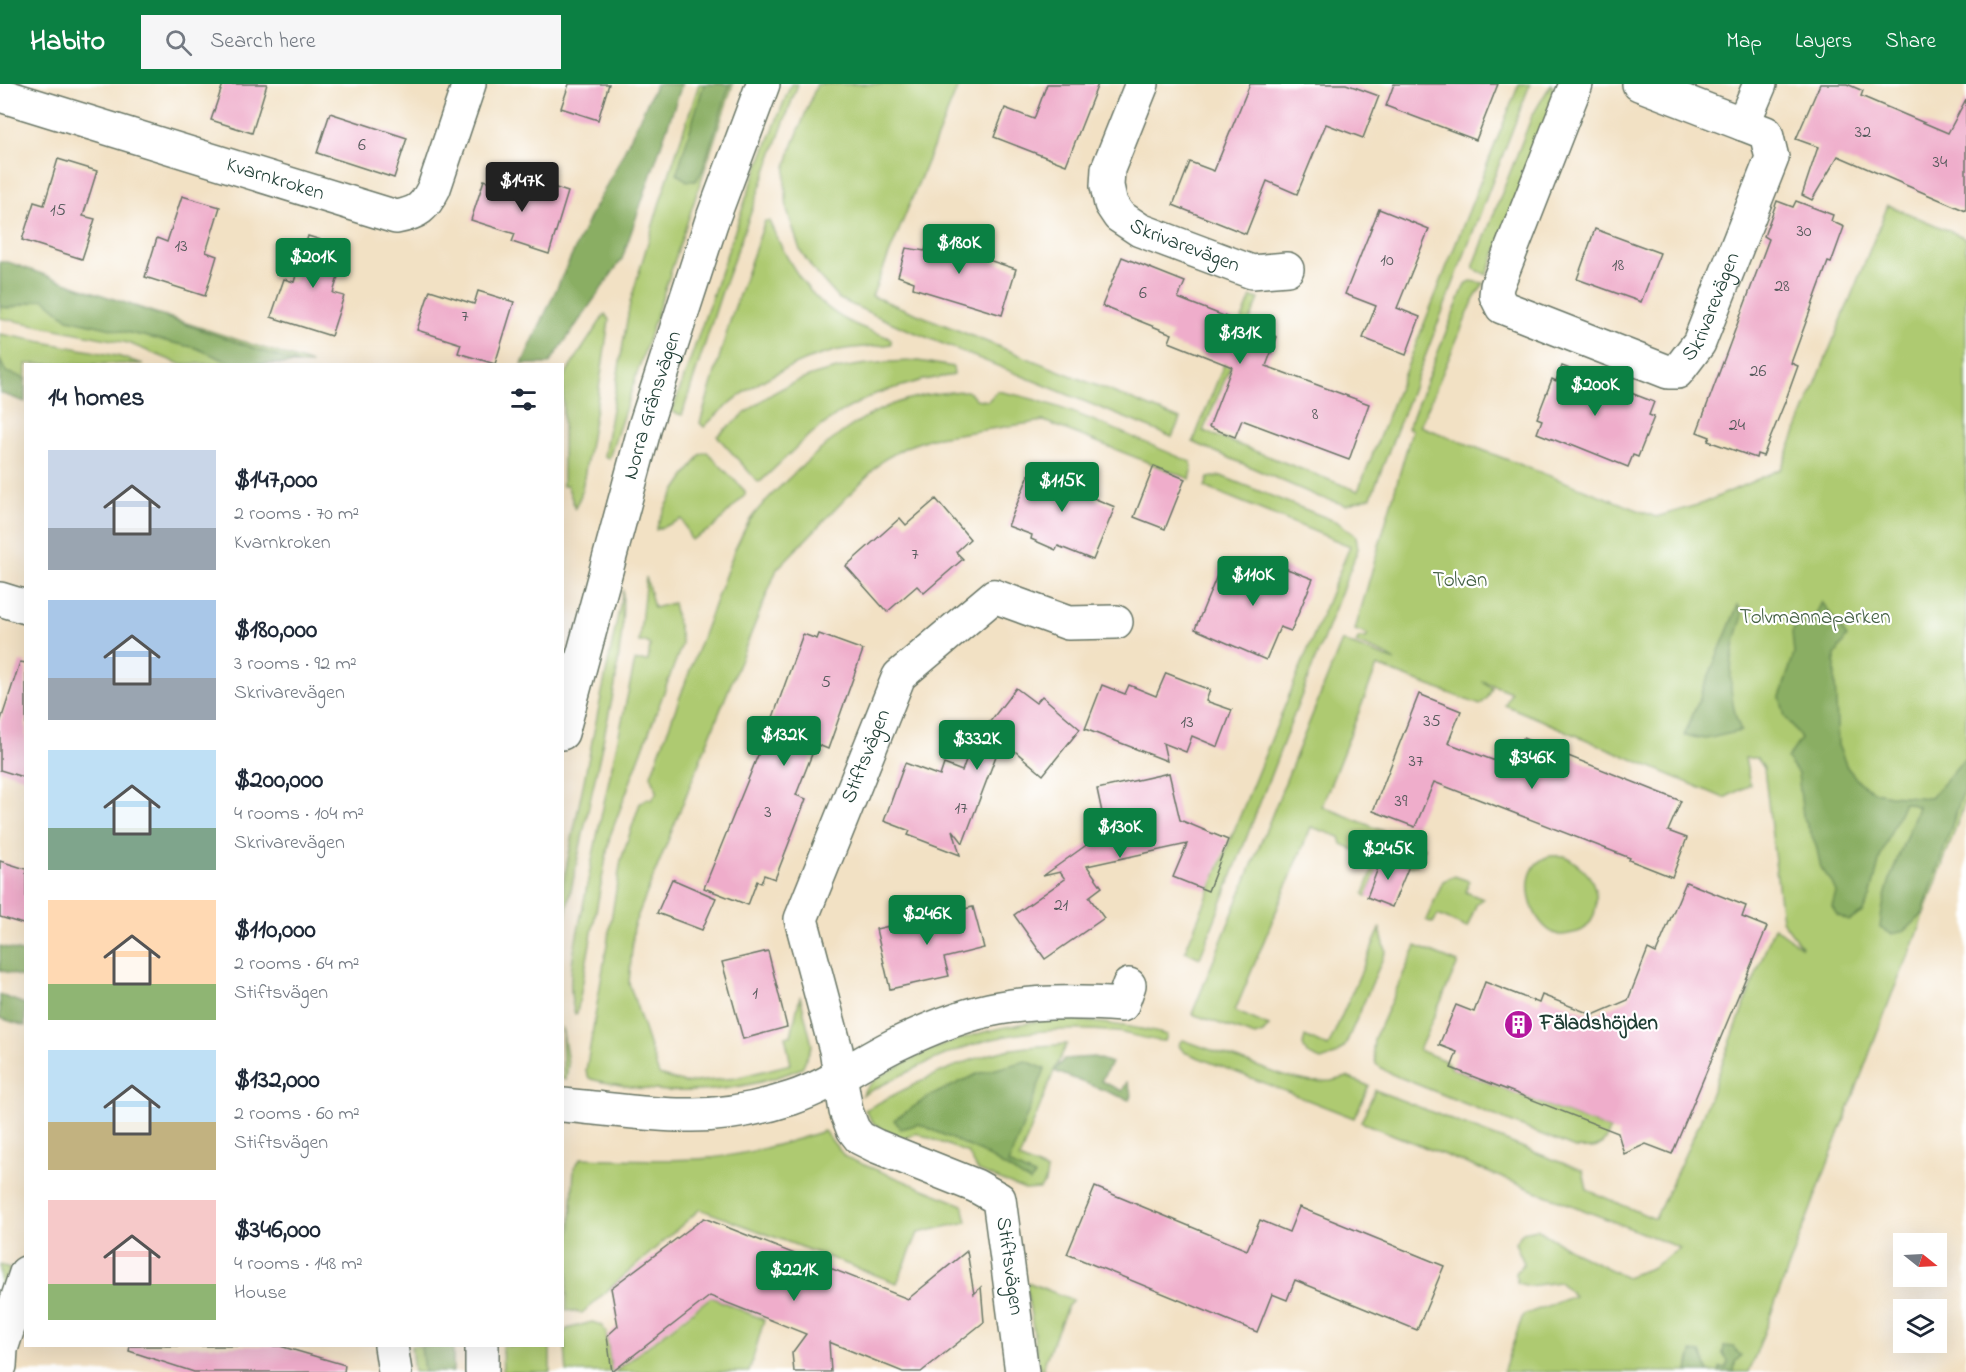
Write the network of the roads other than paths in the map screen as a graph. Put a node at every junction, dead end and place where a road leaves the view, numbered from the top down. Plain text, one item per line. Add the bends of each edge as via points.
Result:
1 (470, 84) edge
2 (763, 84) edge
3 (1142, 84) edge
4 (1576, 84) edge
5 (1760, 84) edge
6 (1650, 86) edge
7 (0, 95) edge
8 (1743, 124) junction
9 (1287, 269) dead end
10 (0, 599) edge
11 (24, 606) edge
12 (1116, 622) dead end
13 (564, 726) edge
14 (1129, 985) dead end
15 (840, 1076) junction
16 (564, 1105) edge
17 (24, 1279) edge
18 (392, 1347) edge
19 (482, 1347) edge
20 (0, 1366) edge
21 (3, 1372) edge
22 (395, 1372) edge
23 (482, 1372) edge
24 (1022, 1372) edge

1 - 7 street, Kvarnkroken via 426,204 413,214 396,217
2 - 13 street, Norra Gränsvägen via 711,223 646,423
3 - 9 street, Skrivarevägen via 1108,169 1111,204 1119,216 1140,230 1252,272
4 - 8 street, Skrivarevägen via 1496,295 1502,307 1668,372 1677,372 1699,343 1772,158 1766,133
5 - 8 street
6 - 8 street, Skrivarevägen
10 - 11 street
12 - 15 street, Stiftsvägen via 1068,623 994,596 899,676 801,920
14 - 15 street via 1122,1005 1023,1005 967,1016 903,1041
15 - 16 street via 791,1098 731,1112 667,1115
15 - 24 street, Stiftsvägen via 846,1112 860,1137 999,1199
17 - 20 street
18 - 22 street
19 - 23 street
20 - 21 street

